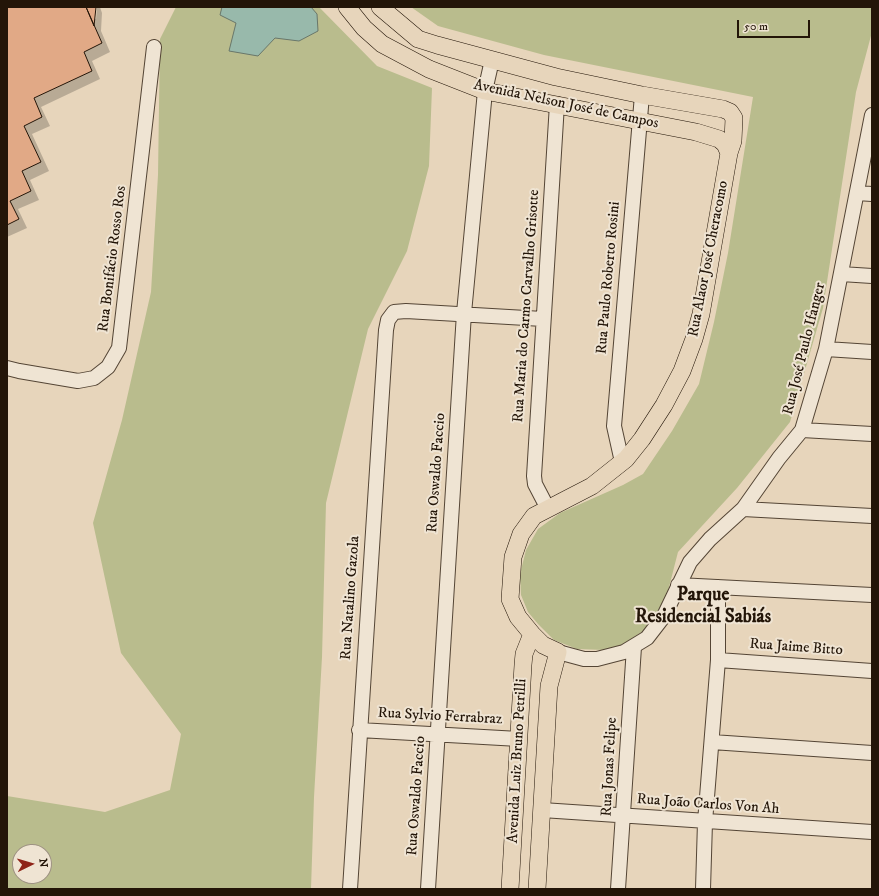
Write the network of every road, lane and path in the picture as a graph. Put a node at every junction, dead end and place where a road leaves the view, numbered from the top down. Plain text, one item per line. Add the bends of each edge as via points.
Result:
1 (347, 7) edge
2 (380, 7) edge
3 (154, 47) dead end
4 (492, 60) junction
5 (485, 90) junction
6 (642, 96) junction
7 (557, 104) junction
8 (712, 107) junction
9 (730, 112) joint
10 (872, 115) edge
11 (639, 121) junction
12 (698, 132) junction
13 (729, 153) junction
14 (867, 167) edge
15 (856, 193) junction
16 (872, 194) edge
17 (842, 274) junction
18 (872, 276) edge
19 (464, 313) junction
20 (543, 319) junction
21 (826, 349) junction
22 (872, 352) edge
23 (7, 368) edge
24 (802, 430) junction
25 (872, 434) edge
26 (622, 462) junction
27 (547, 507) junction
28 (743, 509) junction
29 (872, 516) edge
30 (678, 585) junction
31 (718, 586) junction
32 (872, 595) edge
33 (532, 634) junction
34 (634, 647) junction
35 (558, 652) junction
36 (718, 660) junction
37 (872, 671) edge
38 (359, 730) junction
39 (438, 734) junction
40 (519, 739) junction
41 (546, 739) junction
42 (712, 742) junction
43 (872, 753) edge
44 (514, 813) junction
45 (542, 814) junction
46 (624, 816) junction
47 (705, 822) junction
48 (872, 832) edge
49 (350, 889) edge
50 (428, 889) edge
51 (510, 889) edge
52 (537, 889) edge
53 (618, 889) edge
54 (703, 889) edge

1 - 5 main road, Avenida Nelson José de Campos via 364,28 382,44 429,69
2 - 4 main road, Avenida Nelson José de Campos via 418,38
3 - 23 street, Rua Bonifácio Rosso Ros via 119,348 108,367 94,378 78,381
4 - 5 street, Rua Oswaldo Faccio
4 - 6 main road, Avenida Nelson José de Campos
5 - 7 main road, Avenida Nelson José de Campos
5 - 19 street, Rua Oswaldo Faccio
6 - 8 main road, Avenida Nelson José de Campos
6 - 11 street, Rua Paulo Roberto Rosini
7 - 11 main road, Avenida Nelson José de Campos
7 - 20 street, Rua Maria do Carmo Carvalho Grisotte
8 - 9 main road, Avenida Nelson José de Campos
8 - 12 main road via 725,116 724,124 718,128
9 - 13 main road, Rua Alaor José Cheracomo via 735,127 734,141
10 - 14 street, Rua José Paulo Ifanger
11 - 12 main road, Avenida Nelson José de Campos
11 - 26 street, Rua Paulo Roberto Rosini via 614,426
12 - 13 main road, Avenida Nelson José de Campos via 719,139 726,144
13 - 26 main road, Rua Alaor José Cheracomo via 701,314 694,339 682,371 664,405 642,439
14 - 15 street, Rua José Paulo Ifanger
15 - 16 street
15 - 17 street, Rua José Paulo Ifanger
17 - 18 street
17 - 21 street, Rua José Paulo Ifanger
19 - 20 street
19 - 38 street, Rua Natalino Gazola via 394,312 388,320
19 - 39 street, Rua Oswaldo Faccio
20 - 27 street, Rua Maria do Carmo Carvalho Grisotte via 534,476 535,484
21 - 22 street
21 - 24 street, Rua José Paulo Ifanger
24 - 25 street
24 - 28 street, Rua José Paulo Ifanger
26 - 27 main road, Rua Alaor José Cheracomo via 592,486
27 - 33 main road, Rua Alaor José Cheracomo via 534,516 521,534 510,576 510,599 518,617
28 - 29 street
28 - 30 street, Rua José Paulo Ifanger via 710,539 690,562
30 - 31 street
30 - 34 street, Rua José Paulo Ifanger via 656,628
31 - 32 street
31 - 36 street
33 - 35 main road, Rua Alaor José Cheracomo via 543,645
33 - 40 main road, Avenida Luiz Bruno Petrilli via 524,654
34 - 35 street, Rua José Paulo Ifanger via 611,657 597,659 584,659
34 - 46 street, Rua Jonas Felipe
35 - 41 main road, Avenida Luiz Bruno Petrilli via 548,686
36 - 37 street, Rua Jaime Bitto
36 - 42 street
38 - 39 street, Rua Sylvio Ferrabraz
38 - 49 street, Rua Natalino Gazola
39 - 40 street, Rua Sylvio Ferrabraz
39 - 50 street, Rua Oswaldo Faccio
40 - 41 main road
40 - 44 main road, Avenida Luiz Bruno Petrilli
41 - 45 main road, Avenida Luiz Bruno Petrilli
42 - 43 street
42 - 47 street
44 - 45 main road via 529,819
44 - 51 main road, Avenida Luiz Bruno Petrilli
45 - 46 street, Rua João Carlos Von Ah
45 - 52 main road, Avenida Luiz Bruno Petrilli
46 - 47 street, Rua João Carlos Von Ah
46 - 53 street, Rua Jonas Felipe
47 - 48 street, Rua João Carlos Von Ah
47 - 54 street

